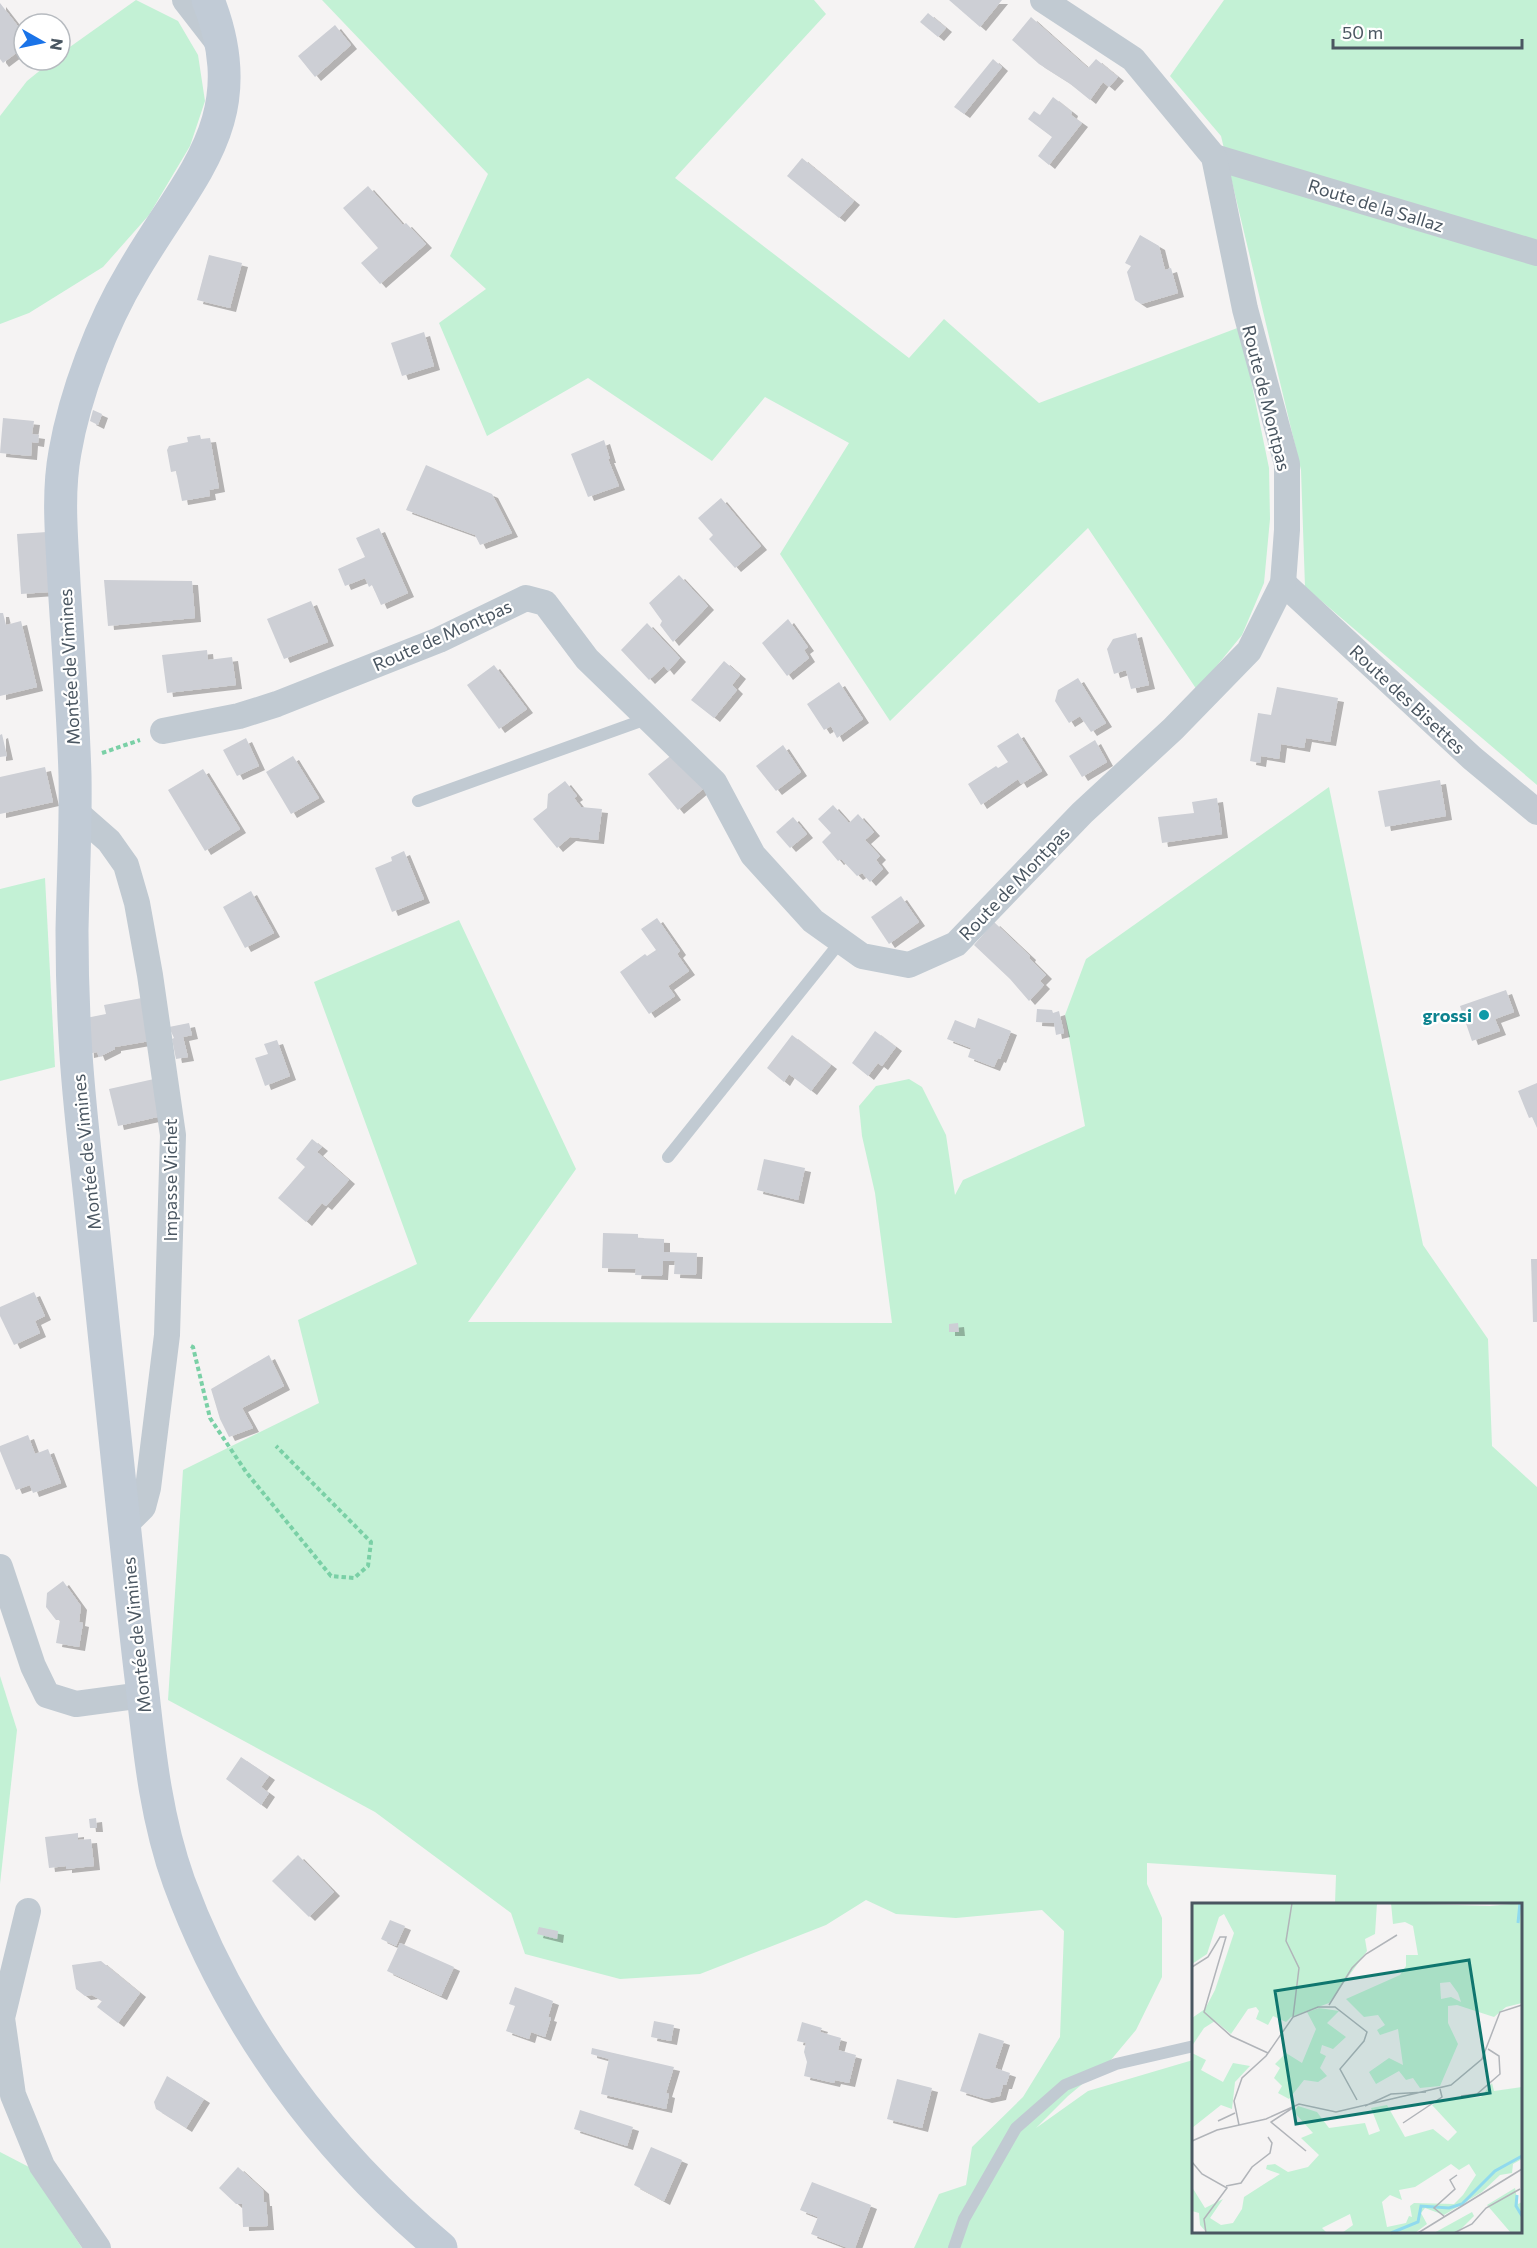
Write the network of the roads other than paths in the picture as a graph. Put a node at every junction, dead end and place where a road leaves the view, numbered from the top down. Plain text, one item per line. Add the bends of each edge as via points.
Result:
1 (185, 0) edge
2 (208, 0) edge
3 (1043, 0) edge
4 (224, 49) junction
5 (1214, 157) junction
6 (1537, 253) edge
7 (1283, 583) junction
8 (650, 718) junction
9 (163, 731) road end
10 (418, 801) dead end
11 (1537, 812) edge
12 (76, 813) junction
13 (841, 941) junction
14 (668, 1157) dead end
15 (124, 1526) junction
16 (0, 1567) edge
17 (143, 1695) junction
18 (28, 1911) dead end
19 (1192, 2046) edge
20 (98, 2248) edge
21 (441, 2248) edge
22 (954, 2248) edge

1 - 4 street
2 - 4 street, Montée de Vimines
3 - 5 street via 1133,59
4 - 12 street, Montée de Vimines via 224,92 219,121 206,155 117,300 88,369 66,446 61,528
5 - 6 street, Route de la Sallaz
5 - 7 street, Route de Montpas via 1245,309 1287,464
7 - 11 street, Route des Bisettes via 1472,758
7 - 13 street, Route de Montpas via 1249,651 1173,729 1082,813 956,944 909,965 862,956
8 - 9 street, Route de Montpas via 587,659 545,603 526,598 439,640 277,704
8 - 10 lane
8 - 13 street, Route de Montpas via 714,782 753,855 813,921
12 - 15 street, Montée de Vimines via 72,934 75,1044
12 - 15 street, Impasse Vichet via 109,841 126,865 150,975 173,1135 166,1347 148,1488 143,1507
13 - 14 lane
15 - 17 street, Montée de Vimines
16 - 17 street via 33,1666 47,1695 76,1704
17 - 21 street, Montée de Vimines via 151,1773 178,1879 244,2020 292,2092 340,2152 404,2217
18 - 20 street via 2,2019 13,2095 42,2166
19 - 22 lane via 1116,2064 1065,2085 1016,2128 963,2219

